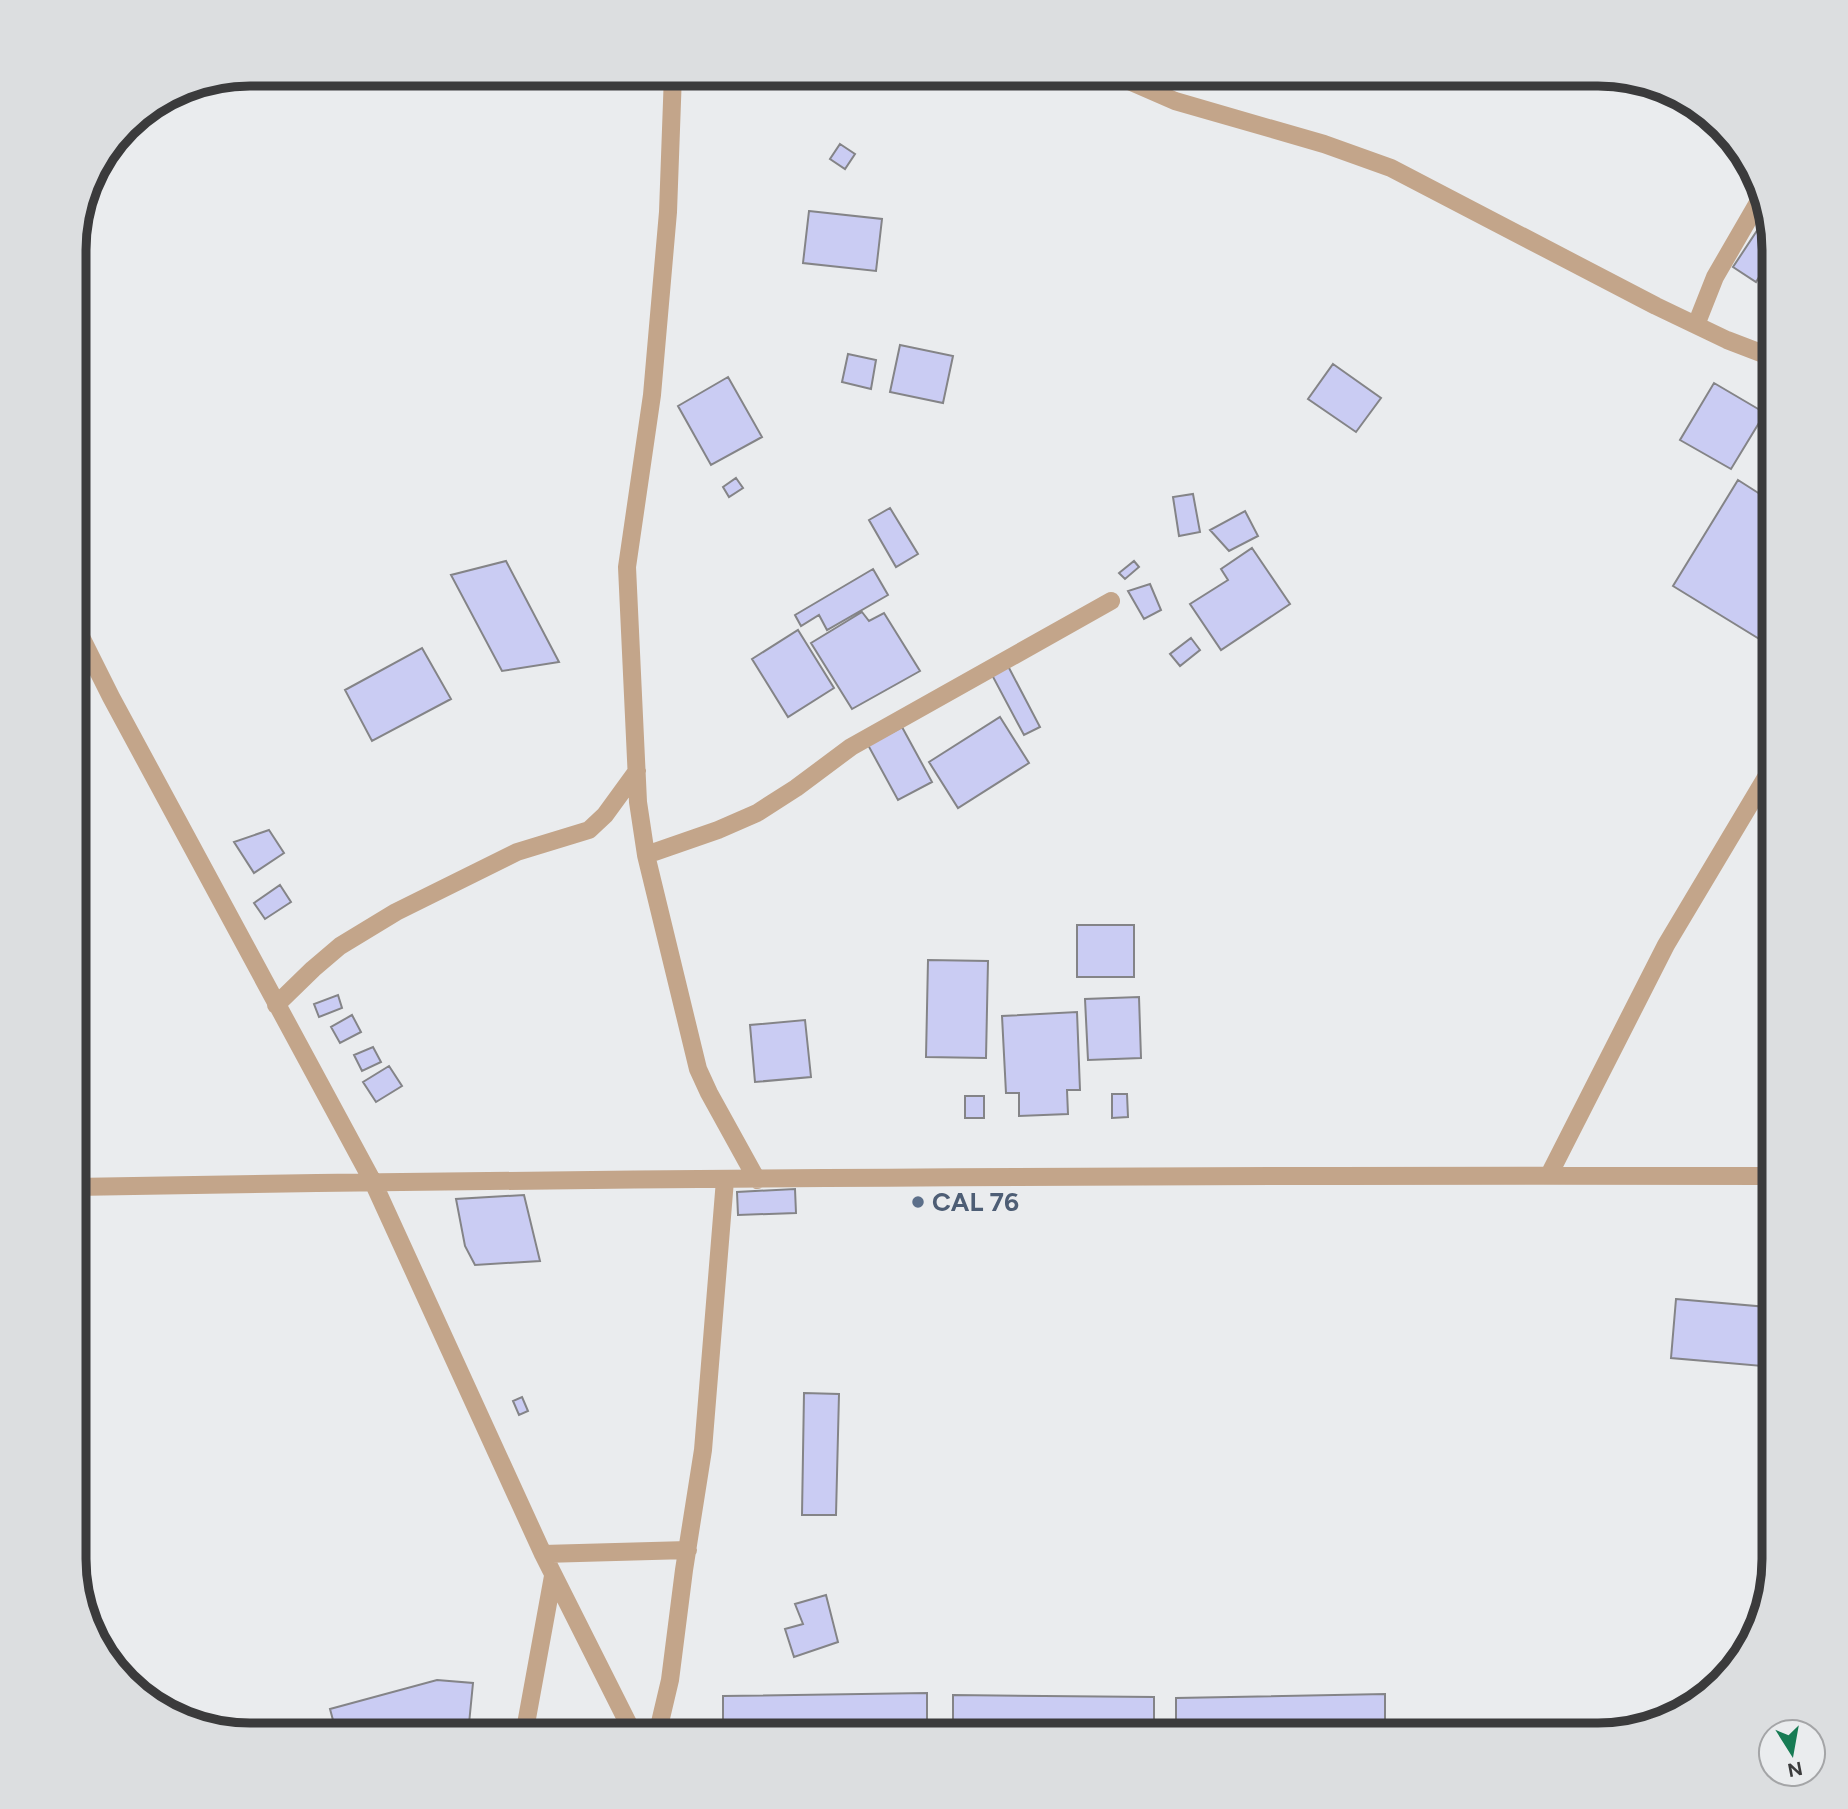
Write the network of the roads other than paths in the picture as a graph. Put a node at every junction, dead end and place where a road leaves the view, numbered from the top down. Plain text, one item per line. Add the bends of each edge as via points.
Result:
1 (673, 86) edge
2 (1140, 86) edge
3 (1756, 205) edge
4 (1696, 325) junction
5 (1762, 353) edge
6 (1111, 601) dead end
7 (86, 647) edge
8 (637, 771) junction
9 (1762, 784) edge
10 (646, 855) junction
11 (276, 1005) junction
12 (1549, 1175) junction
13 (1762, 1176) edge
14 (725, 1180) junction
15 (757, 1180) junction
16 (373, 1182) junction
17 (86, 1187) edge
18 (688, 1550) junction
19 (543, 1554) junction
20 (553, 1576) junction
21 (526, 1723) edge
22 (628, 1723) edge
23 (660, 1723) edge

1 - 8 street via 668,212 652,396 627,567
2 - 4 street via 1391,168
3 - 4 street via 1715,277
4 - 5 street
6 - 10 street via 851,747 757,813
7 - 11 street
8 - 10 street
8 - 11 street via 589,830 517,852 396,912 340,946
9 - 12 street via 1666,945
10 - 15 street via 698,1069
11 - 16 street
12 - 13 street
12 - 15 street
14 - 15 street
14 - 16 street
14 - 18 street via 703,1450
16 - 17 street
16 - 19 street
18 - 19 street
18 - 23 street
19 - 20 street
20 - 21 street
20 - 22 street

